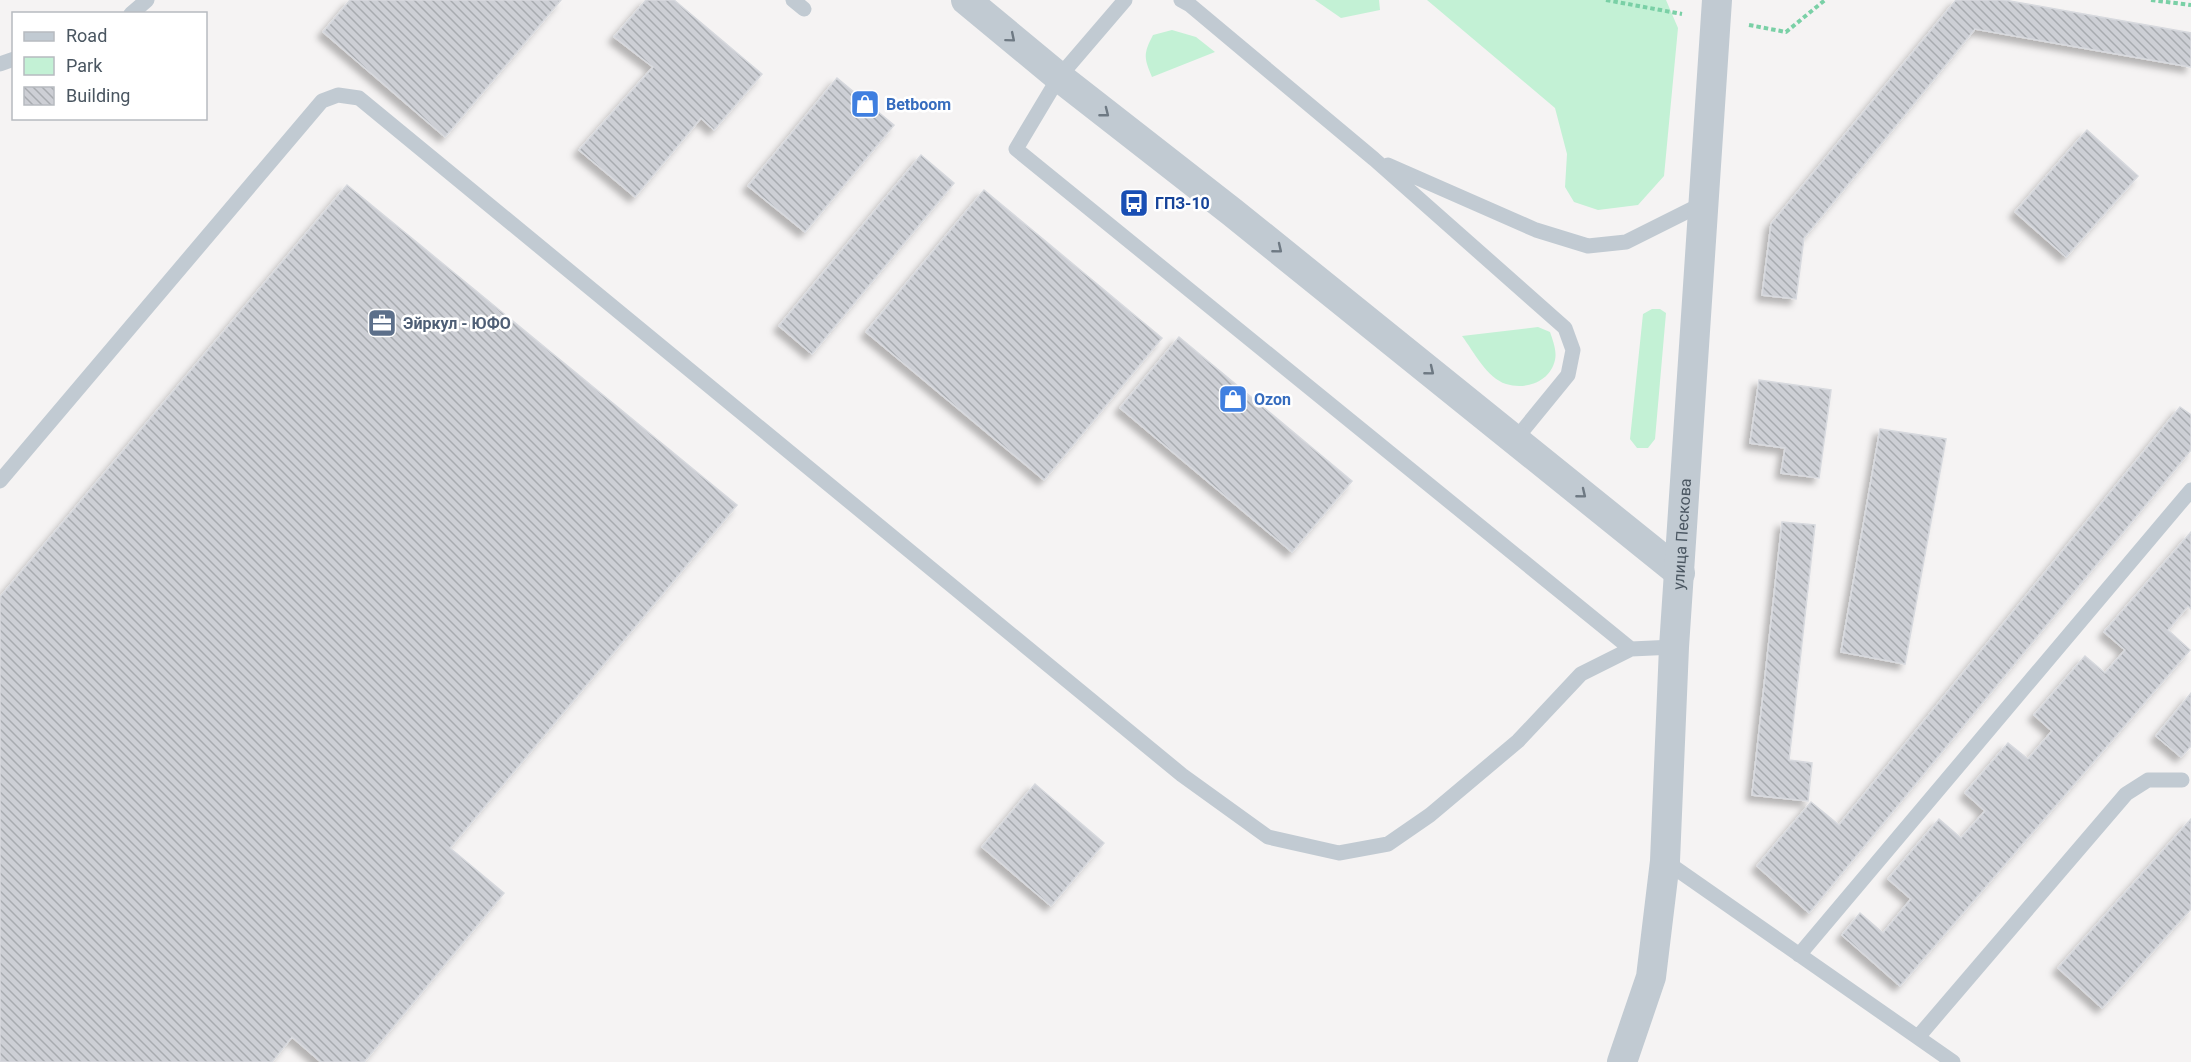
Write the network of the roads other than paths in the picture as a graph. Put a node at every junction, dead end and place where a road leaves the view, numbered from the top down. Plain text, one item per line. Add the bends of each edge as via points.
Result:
1 (147, 0) edge
2 (966, 0) edge
3 (1125, 0) edge
4 (1181, 0) edge
5 (1717, 0) edge
6 (133, 12) edge
7 (1059, 77) junction
8 (1374, 159) junction
9 (1704, 203) junction
10 (1515, 440) junction
11 (0, 481) edge
12 (2191, 490) edge
13 (1680, 573) junction
14 (1674, 647) junction
15 (1631, 649) junction
16 (2182, 780) dead end
17 (1665, 861) junction
18 (1799, 955) junction
19 (1918, 1038) junction
20 (1622, 1062) edge
21 (1953, 1062) edge

1 - 6 lane
2 -> 7 street
3 - 7 lane
4 - 8 lane
5 - 9 street, улица Пескова
7 -> 10 street
7 - 15 lane via 1016,149
8 - 9 lane via 1536,230 1588,246 1626,242
8 - 10 lane via 1565,328 1573,350 1568,375
9 - 13 street, улица Пескова
10 -> 13 street
11 - 15 lane via 322,101 338,94 359,98 1182,775 1268,837 1339,853 1388,844 1430,815 1518,741 1581,674
12 - 18 lane
13 - 14 street, улица Пескова
14 - 15 lane
14 - 17 street, улица Пескова
16 - 19 lane via 2148,780 2126,794
17 - 18 lane
17 - 20 street, улица Пескова via 1651,977
18 - 19 lane
19 - 21 lane

